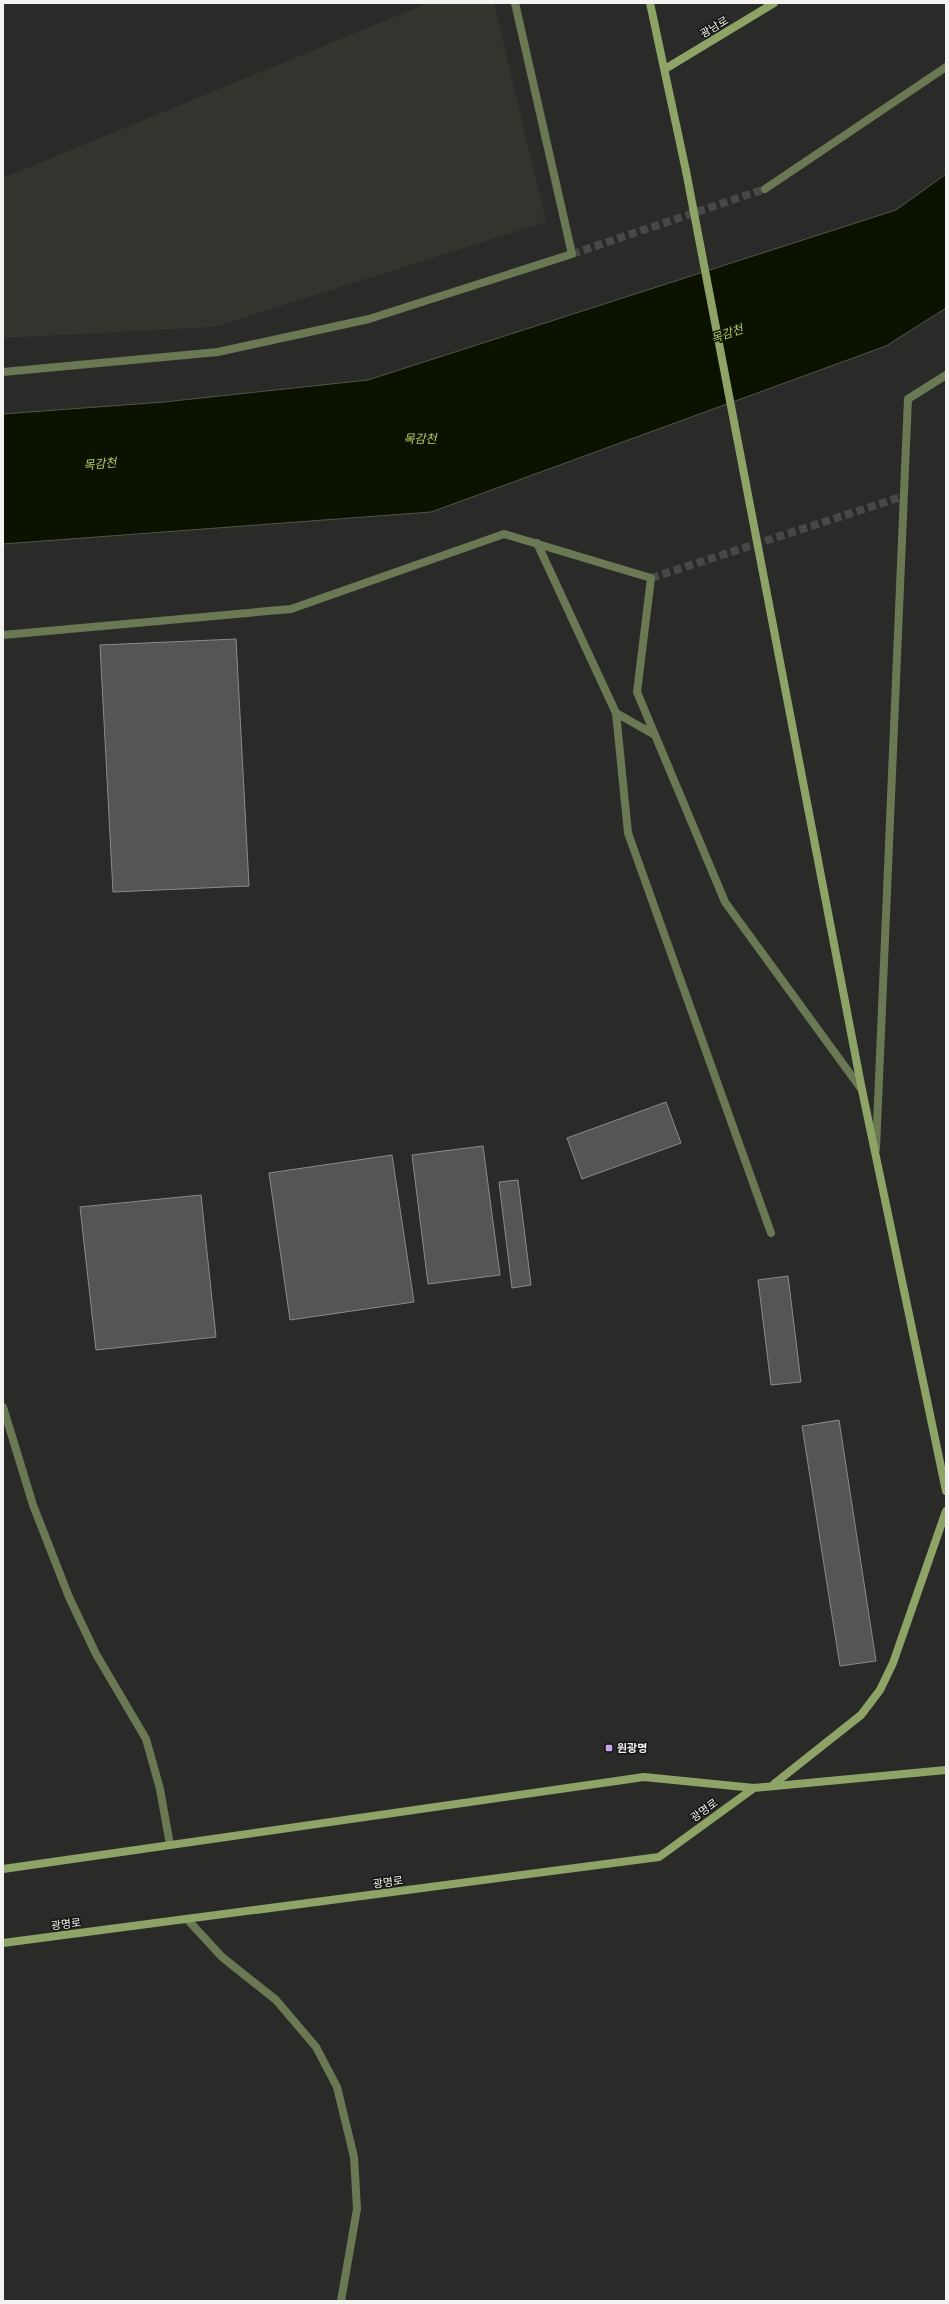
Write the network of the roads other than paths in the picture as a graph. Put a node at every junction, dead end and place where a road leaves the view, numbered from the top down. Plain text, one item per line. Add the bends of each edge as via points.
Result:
1 (515, 3) edge
2 (650, 3) edge
3 (774, 3) edge
4 (946, 67) edge
5 (665, 69) junction
6 (765, 189) tunnel mouth
7 (3, 372) edge
8 (946, 375) edge
9 (537, 544) junction
10 (3, 635) edge
11 (616, 713) junction
12 (655, 735) junction
13 (862, 1090) junction
14 (876, 1156) junction
15 (771, 1232) dead end
16 (3, 1407) edge
17 (946, 1490) edge
18 (946, 1511) edge
19 (946, 1770) edge
20 (773, 1785) junction
21 (754, 1788) junction
22 (170, 1845) junction
23 (3, 1869) edge
24 (187, 1919) junction
25 (3, 1943) edge
26 (341, 2301) edge

1 - 7 street via 572,254 369,319 218,352
2 - 5 main road
3 - 5 main road, 광남로
4 - 6 street
5 - 13 main road, bridge
8 - 14 street via 908,399
9 - 10 street via 504,534 291,609
9 - 11 street
9 - 12 street via 651,578 637,692
11 - 12 street
11 - 15 street via 628,833
12 - 13 street via 725,902
13 - 14 main road
14 - 17 main road
16 - 22 street via 33,1505 69,1597 96,1654 146,1739 160,1789
18 - 20 main road via 893,1663 880,1690 861,1715
19 - 20 main road, 광명로
20 - 21 main road, 광명로
21 - 22 main road, 광명로 via 644,1777
21 - 24 main road, 광명로 via 659,1857
22 - 23 main road, 광명로
24 - 25 main road, 광명로
24 - 26 street via 222,1957 276,2000 316,2047 337,2087 354,2157 358,2209

